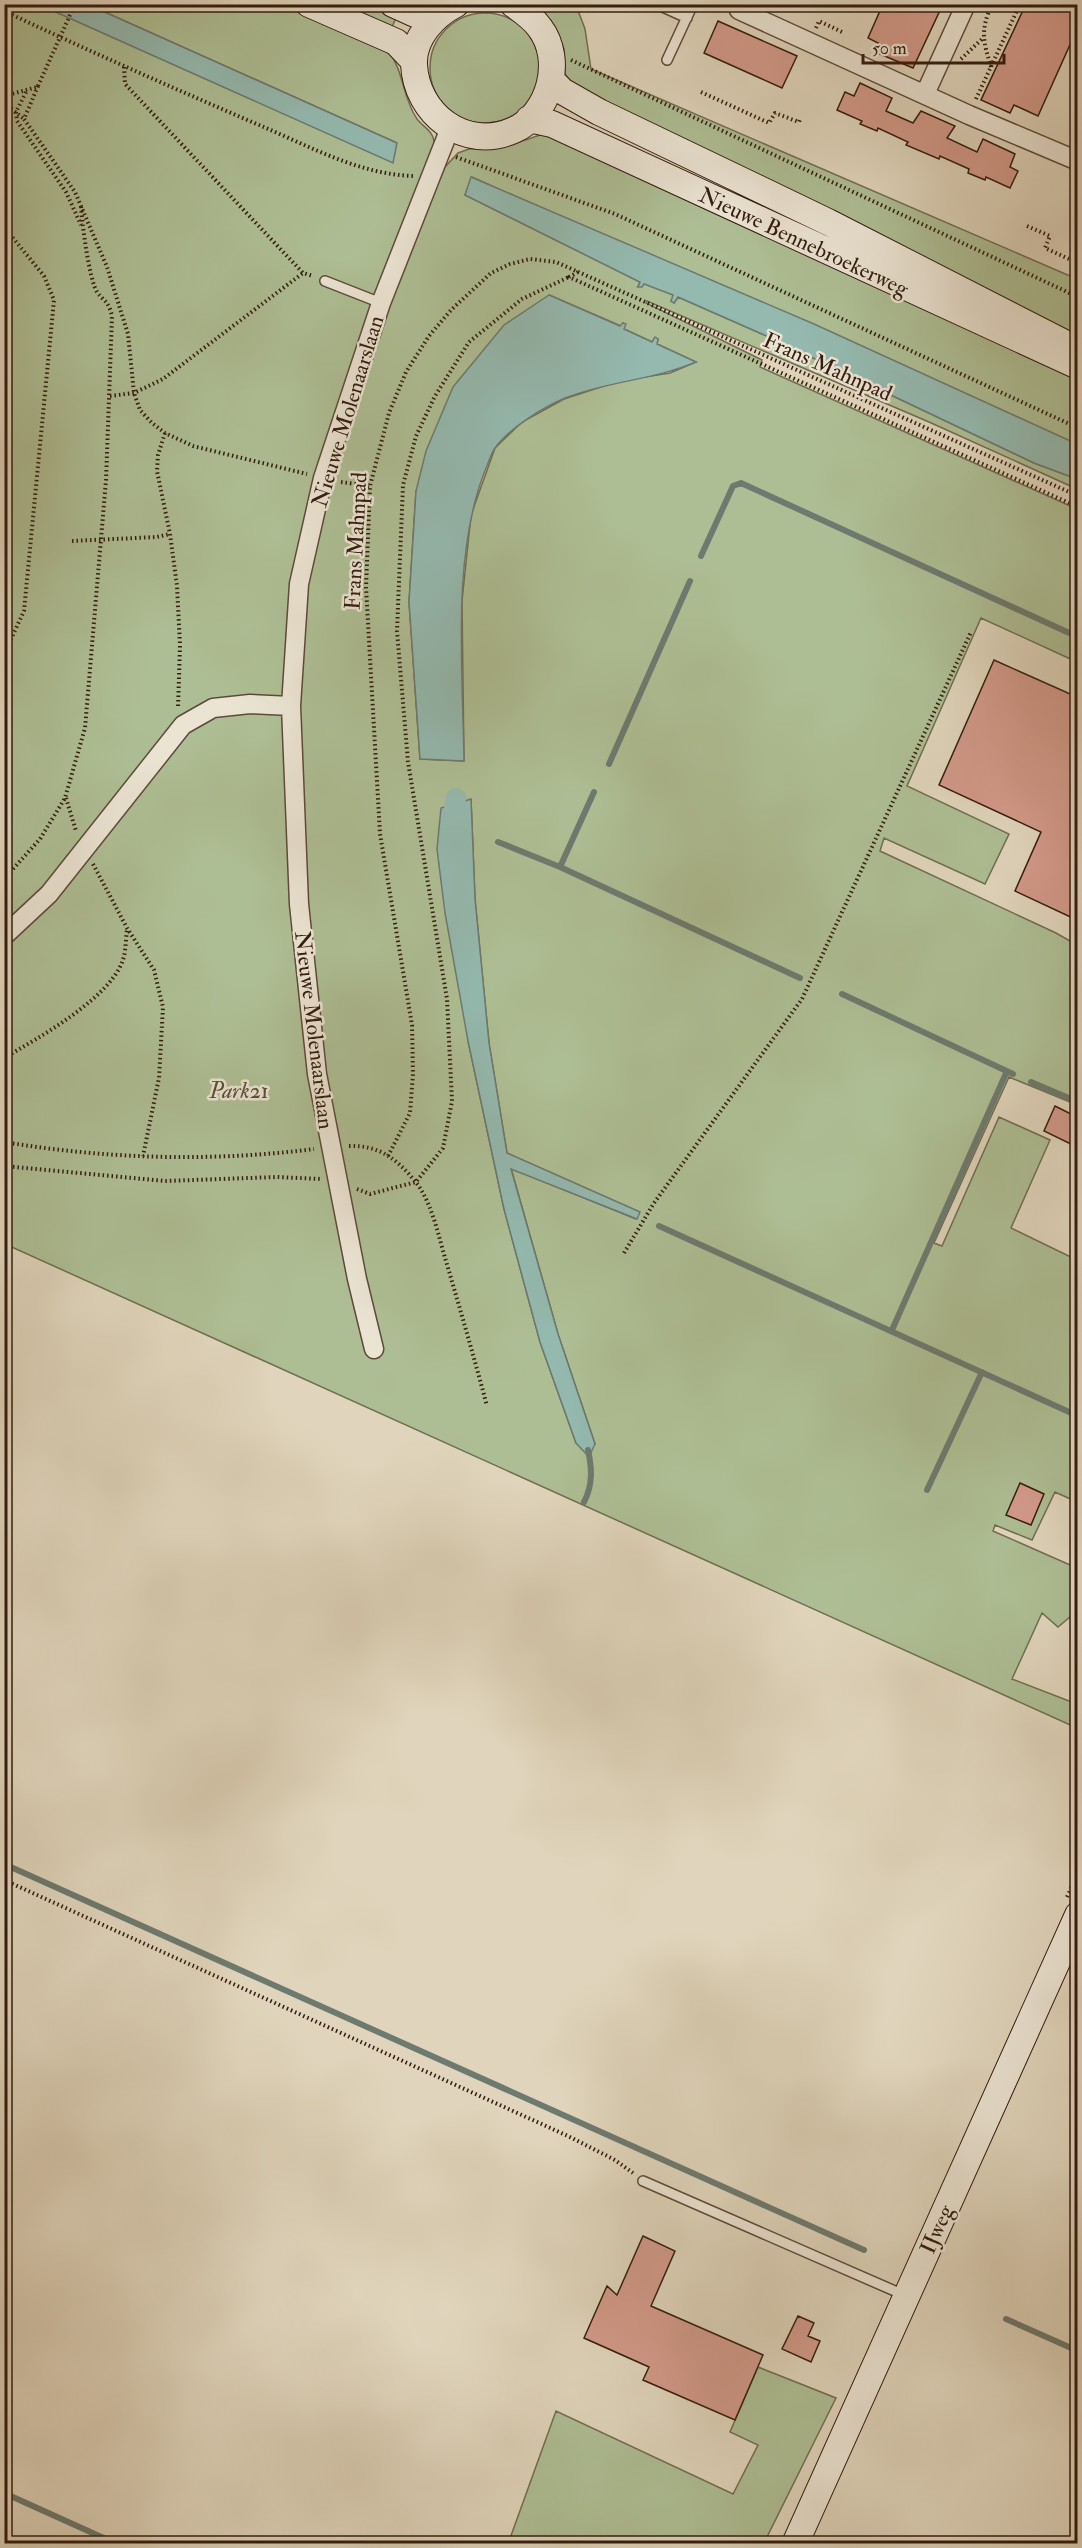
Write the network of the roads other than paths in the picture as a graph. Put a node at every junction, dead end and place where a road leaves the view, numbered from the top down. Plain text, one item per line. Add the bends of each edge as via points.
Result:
1 (309, 4) edge
2 (393, 4) edge
3 (656, 4) edge
4 (693, 4) edge
5 (966, 4) edge
6 (736, 6) edge
7 (523, 8) edge
8 (446, 10) edge
9 (687, 18) junction
10 (667, 60) dead end
11 (414, 61) junction
12 (552, 81) junction
13 (925, 94) junction
14 (529, 119) junction
15 (450, 128) junction
16 (1077, 161) edge
17 (325, 281) road end
18 (381, 303) junction
19 (1077, 350) edge
20 (1077, 366) edge
21 (291, 706) junction
22 (4, 936) edge
23 (374, 1349) dead end
24 (1077, 1914) edge
25 (643, 2181) road end
26 (906, 2296) junction
27 (795, 2544) edge

1 - 11 main road via 396,42
2 - 8 main road via 415,14
3 - 9 lane
4 - 9 lane
5 - 13 street
6 - 13 street
7 - 12 main road via 542,30 551,51
8 - 11 main road via 418,41
9 - 10 lane
11 - 15 main road via 415,82 423,101
12 - 14 main road via 542,104
12 - 19 main road, Nieuwe Bennebroekerweg via 599,112 828,222
13 - 16 street
14 - 15 main road via 515,130 495,136 474,136
14 - 20 main road, Nieuwe Bennebroekerweg via 552,124
15 - 18 street, Nieuwe Molenaarslaan
17 - 18 lane
18 - 21 street, Nieuwe Molenaarslaan via 323,478 300,584
21 - 22 street via 250,704 213,708 183,725 49,894
21 - 23 street, Nieuwe Molenaarslaan via 299,904 317,1074
24 - 26 main road, IJweg
25 - 26 lane
26 - 27 main road, IJweg

